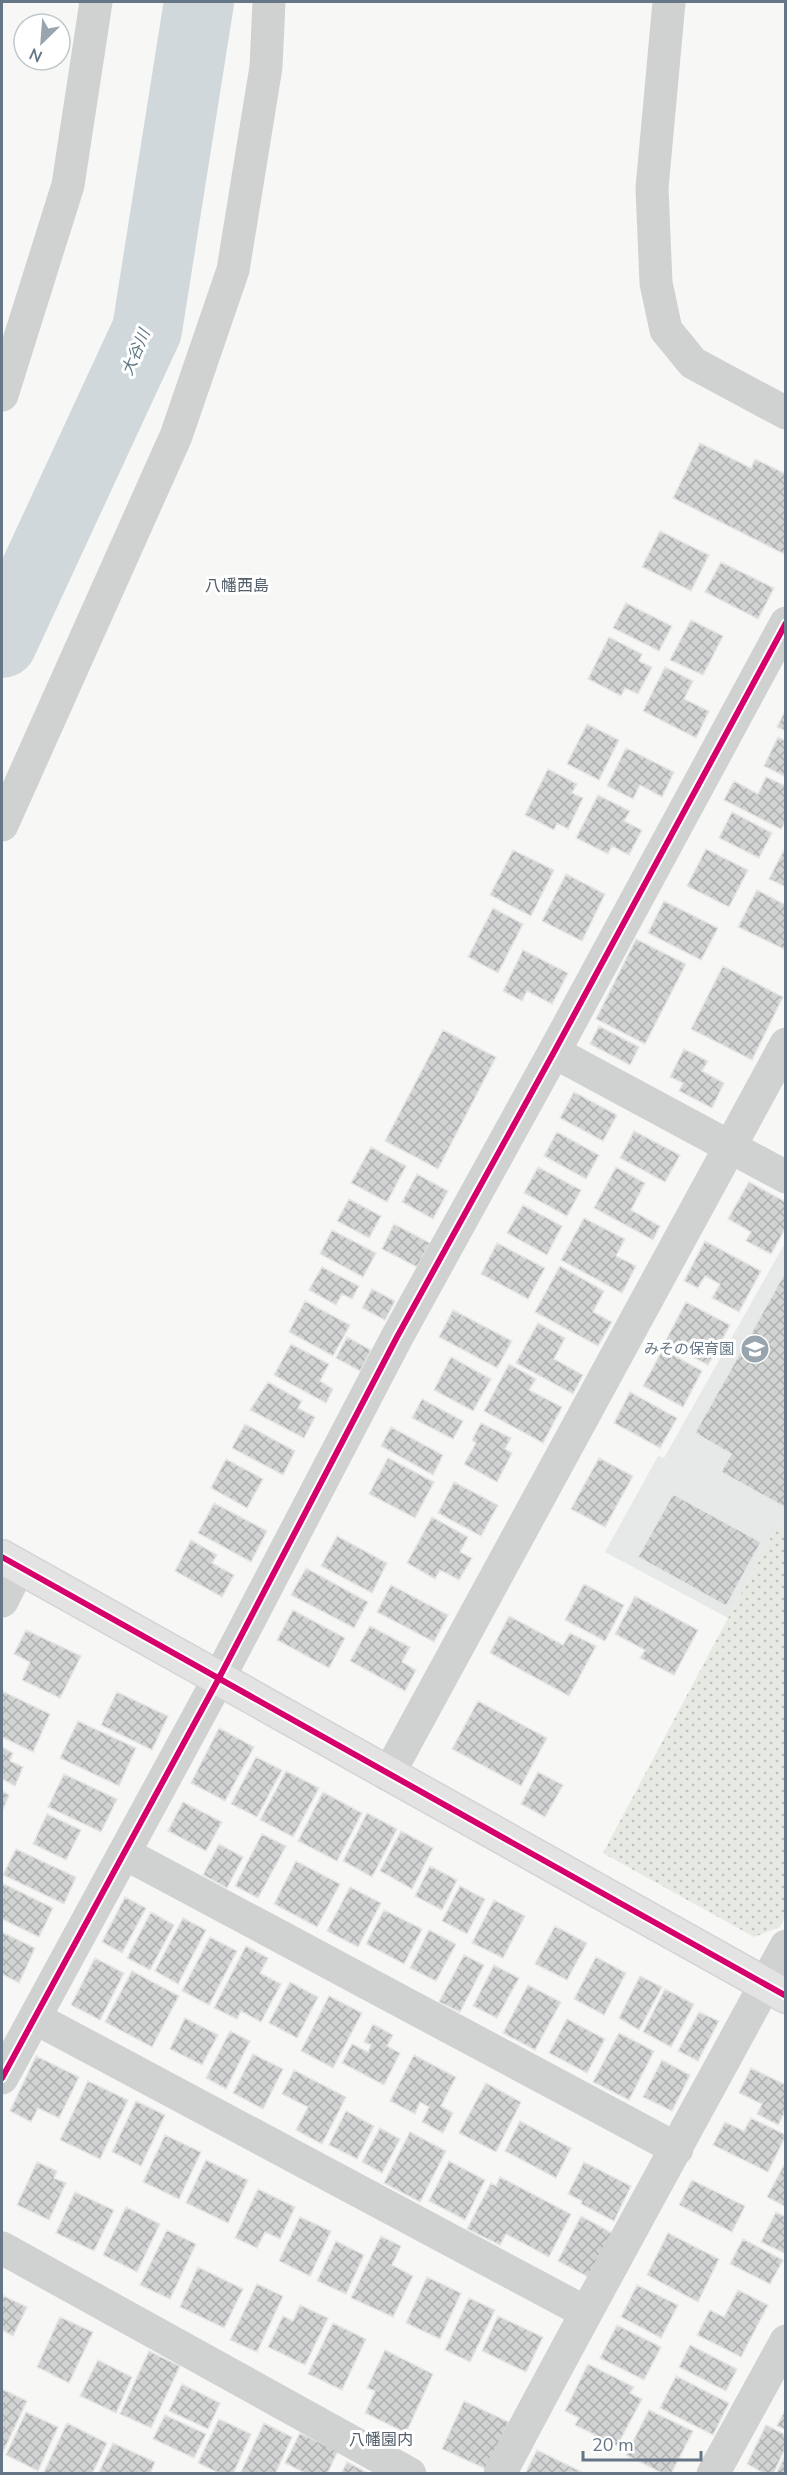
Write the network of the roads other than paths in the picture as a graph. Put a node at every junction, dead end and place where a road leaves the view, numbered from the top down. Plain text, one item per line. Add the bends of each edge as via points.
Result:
1 (96, 2) edge
2 (269, 2) edge
3 (669, 2) edge
4 (2, 395) edge
5 (786, 413) edge
6 (786, 623) edge
7 (2, 825) edge
8 (786, 1044) edge
9 (554, 1052) junction
10 (729, 1146) junction
11 (786, 1177) edge
12 (10, 1562) edge
13 (2, 1601) edge
14 (218, 1680) junction
15 (388, 1775) junction
16 (124, 1853) junction
17 (786, 1946) edge
18 (775, 1990) edge
19 (35, 2018) junction
20 (2, 2078) edge
21 (677, 2149) junction
22 (2, 2248) edge
23 (585, 2312) junction
24 (786, 2341) edge
25 (410, 2474) edge
26 (500, 2474) edge
27 (713, 2474) edge

1 - 4 street via 68,185
2 - 7 street via 266,67 233,270 176,436
3 - 5 street via 652,188 656,283 666,330 693,363
6 - 9 street
8 - 10 street
9 - 10 street
9 - 14 street via 397,1336
10 - 11 street
10 - 15 street
12 - 13 street
12 - 14 street
14 - 15 street
14 - 16 street
15 - 18 street
16 - 19 street
16 - 21 street
17 - 18 street
18 - 21 street
19 - 20 street
19 - 23 street
21 - 23 street
22 - 25 street
23 - 26 street
24 - 27 street

